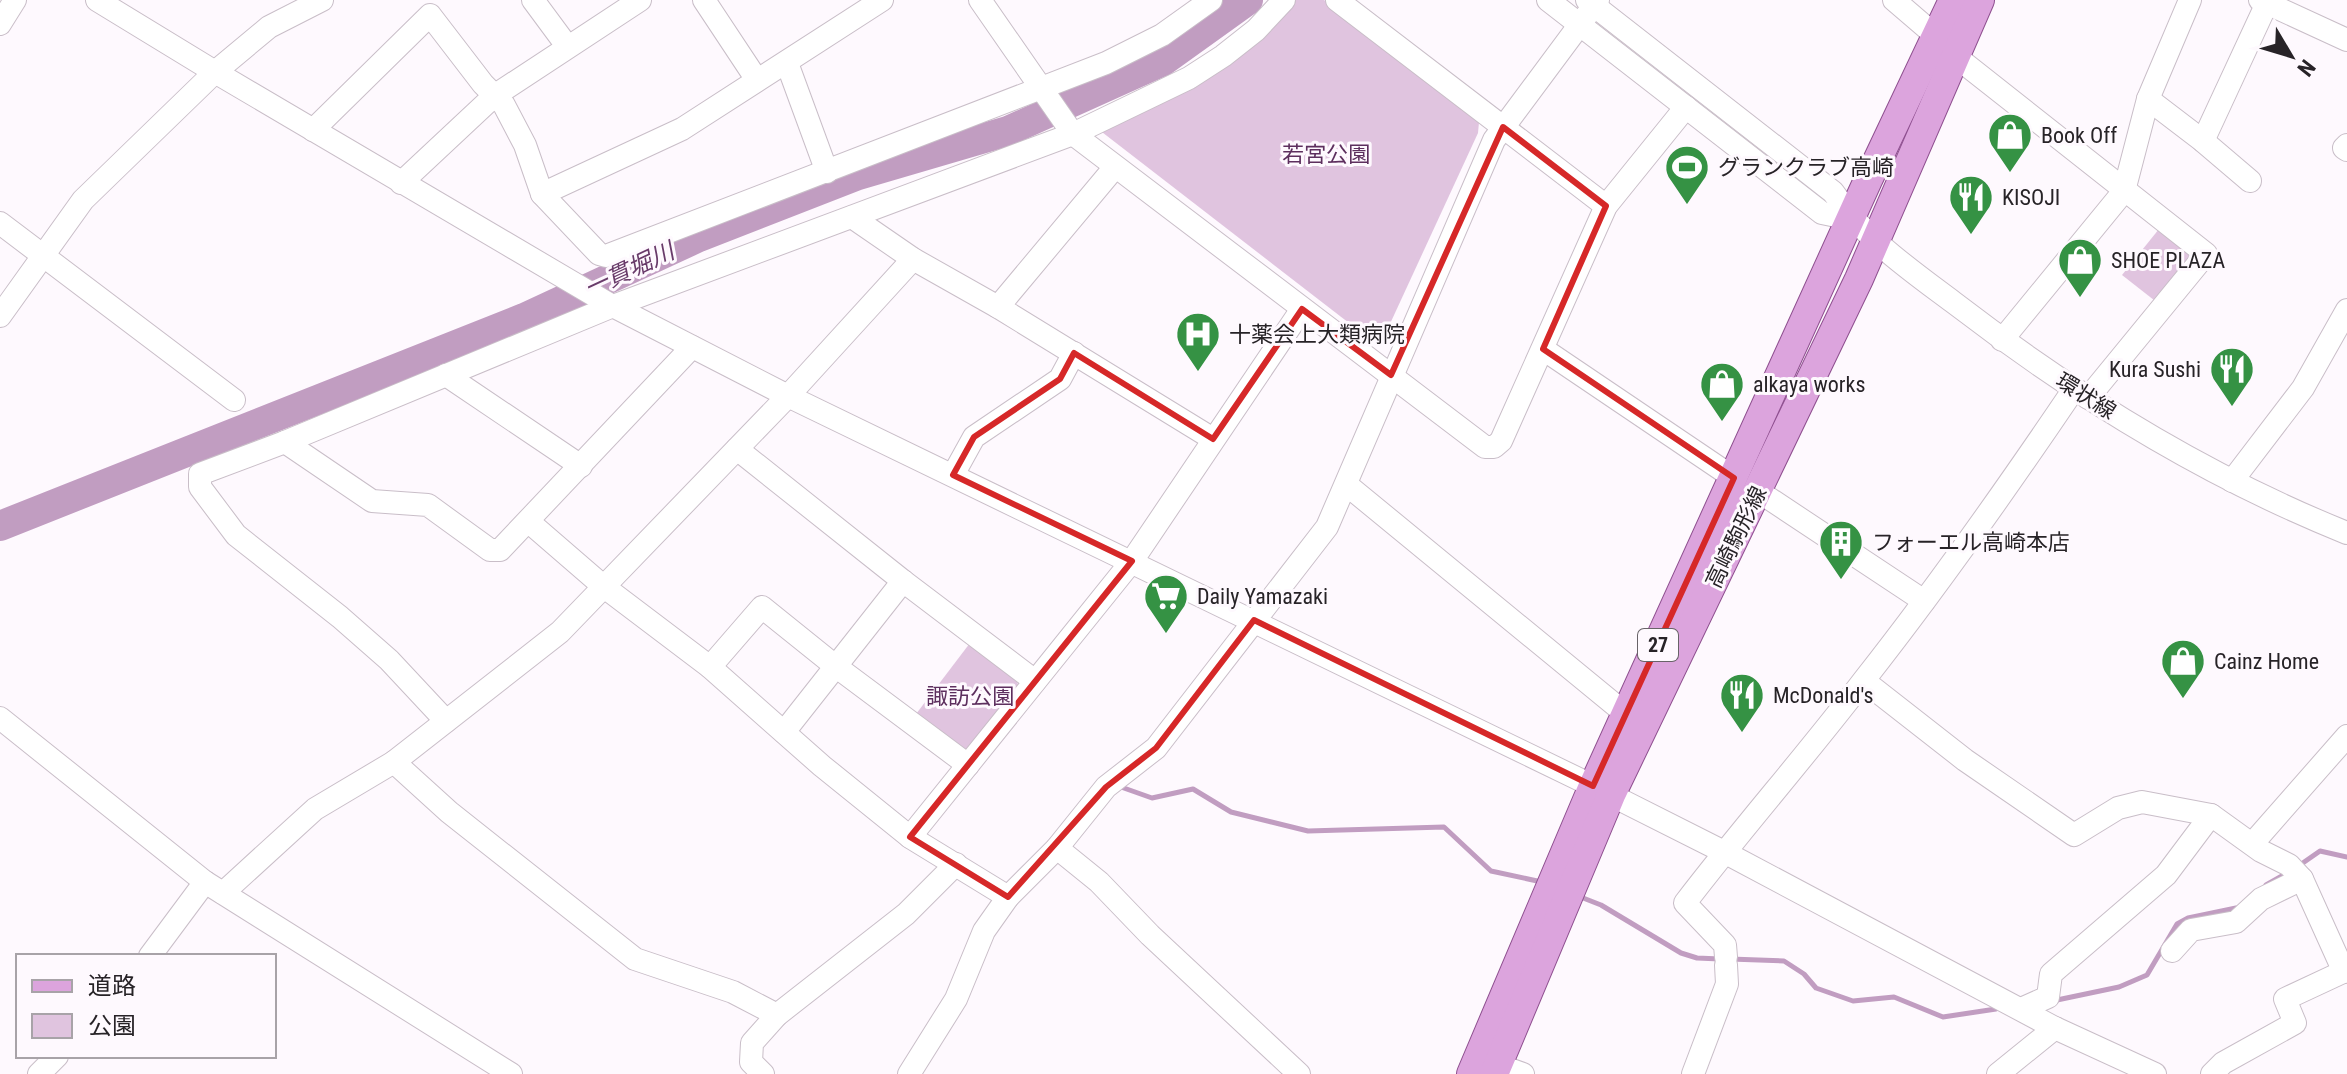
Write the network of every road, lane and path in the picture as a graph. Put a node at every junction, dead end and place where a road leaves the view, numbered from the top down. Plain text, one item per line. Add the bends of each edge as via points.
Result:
1 (15, 0) edge
2 (97, 0) edge
3 (322, 0) edge
4 (533, 0) edge
5 (640, 0) edge
6 (704, 0) edge
7 (882, 0) edge
8 (980, 0) edge
9 (1211, 0) edge
10 (1284, 0) edge
11 (1337, 0) edge
12 (1548, 0) edge
13 (1894, 0) edge
14 (1953, 0) edge
15 (1980, 0) edge
16 (2190, 0) edge
17 (1593, 2) edge
18 (2264, 2) edge
19 (435, 8) edge
20 (0, 24) edge
21 (1579, 24) junction
22 (2347, 40) edge
23 (567, 46) junction
24 (1945, 46) junction
25 (787, 63) junction
26 (215, 72) junction
27 (757, 80) junction
28 (1042, 90) junction
29 (494, 96) junction
30 (2148, 99) junction
31 (1686, 107) junction
32 (1503, 127) junction
33 (313, 130) junction
34 (1073, 134) junction
35 (2203, 141) junction
36 (1115, 167) junction
37 (827, 172) junction
38 (2250, 181) dead end
39 (401, 183) junction
40 (2124, 191) junction
41 (542, 194) junction
42 (1606, 206) junction
43 (852, 217) junction
44 (1851, 219) junction
45 (0, 223) edge
46 (1875, 241) junction
47 (43, 255) junction
48 (913, 259) junction
49 (611, 305) junction
50 (998, 307) junction
51 (1302, 309) junction
52 (2347, 310) edge
53 (0, 316) edge
54 (2002, 340) junction
55 (692, 347) junction
56 (1543, 349) junction
57 (1074, 353) junction
58 (446, 375) junction
59 (1391, 375) junction
60 (2081, 394) junction
61 (788, 396) junction
62 (234, 400) dead end
63 (1213, 439) junction
64 (285, 442) junction
65 (737, 449) junction
66 (581, 466) junction
67 (953, 475) junction
68 (2232, 481) junction
69 (1746, 484) junction
70 (1347, 485) junction
71 (529, 522) junction
72 (2347, 533) edge
73 (1132, 561) junction
74 (903, 581) junction
75 (603, 586) junction
76 (1924, 601) junction
77 (1254, 620) junction
78 (834, 665) junction
79 (710, 667) junction
80 (1035, 681) junction
81 (1864, 681) junction
82 (1626, 714) junction
83 (0, 718) edge
84 (446, 721) junction
85 (784, 732) junction
86 (2347, 736) edge
87 (394, 762) junction
88 (968, 765) junction
89 (1602, 791) junction
90 (2211, 815) junction
91 (910, 837) junction
92 (2253, 843) junction
93 (1057, 848) junction
94 (1724, 852) junction
95 (956, 864) junction
96 (2302, 879) junction
97 (214, 888) junction
98 (1008, 897) junction
99 (2172, 951) dead end
100 (152, 954) edge
101 (2345, 971) edge
102 (2021, 1009) junction
103 (777, 1015) junction
104 (2055, 1028) junction
105 (55, 1058) edge
106 (1505, 1071) edge
107 (39, 1074) edge
108 (511, 1074) edge
109 (763, 1074) edge
110 (909, 1074) edge
111 (1299, 1074) edge
112 (1471, 1074) edge
113 (1693, 1074) edge
114 (1998, 1074) edge
115 (2155, 1074) edge
116 (2212, 1074) edge

1 - 20 street
2 - 26 street
3 - 26 street via 269,27
4 - 23 street
5 - 23 street
6 - 27 street
7 - 25 street
8 - 28 street
9 - 28 street via 1162,35
10 - 34 street via 1256,30 1201,70
11 - 32 street
12 - 21 street, 環状線
13 - 24 street
14 - 24 main road, 高崎駒形線 / 27
15 - 24 main road, 高崎駒形線 / 27
16 - 30 street
17 - 21 street
17 - 44 street, 環状線 via 1833,192
18 - 22 street
18 - 35 street
19 - 29 street
19 - 33 street
21 - 31 street, 環状線
21 - 32 street
23 - 29 street
24 - 40 street
24 - 44 main road, 高崎駒形線 / 27
24 - 46 main road, 高崎駒形線 / 27
25 - 27 street
25 - 37 street
26 - 33 street
26 - 47 street via 83,200
27 - 41 street via 682,129
28 - 34 street
28 - 37 street
29 - 39 street
29 - 41 street via 525,145
30 - 35 street
30 - 40 street
31 - 42 street
31 - 44 street, 環状線 via 1822,213
32 - 42 street
32 - 59 street
33 - 39 street
34 - 36 street
34 - 43 street
35 - 38 street
36 - 50 street
36 - 51 street
37 - 41 street via 606,256
39 - 49 street
40 - 54 street
40 - 60 street via 2206,254
42 - 56 street
43 - 48 street
43 - 49 street
44 - 46 street, 環状線
44 - 69 main road, 高崎駒形線 / 27
45 - 47 street
46 - 54 street, 環状線
46 - 69 main road, 高崎駒形線 / 27
47 - 53 street
47 - 62 street
48 - 50 street
48 - 61 street
49 - 55 street
49 - 58 street
50 - 57 street
51 - 59 street
51 - 63 street
52 - 68 street via 2303,388
54 - 60 street, 環状線
55 - 61 street
55 - 66 street
56 - 59 street via 1494,447 1485,447
56 - 69 street
57 - 63 street
57 - 67 street via 1060,379 974,437
58 - 64 street
58 - 66 street
59 - 70 street
60 - 68 street, 環状線
60 - 76 street
61 - 65 street
61 - 67 street
63 - 73 street
64 - 71 street via 372,501 428,505 490,550 500,550
64 - 84 street via 200,474 200,487 236,535 389,660
65 - 74 street
65 - 75 street
66 - 71 street
67 - 73 street
68 - 72 street, 環状線
69 - 76 street
69 - 82 main road, 高崎駒形線 / 27
69 - 89 main road, 高崎駒形線 / 27
70 - 77 street via 1327,527
70 - 82 street
71 - 75 street
73 - 77 street
73 - 80 street
74 - 78 street
74 - 80 street
75 - 79 street
75 - 84 street via 560,632
76 - 81 street
77 - 89 street
77 - 93 street via 1156,748 1106,787
78 - 79 street via 762,607
78 - 85 street
78 - 88 street
79 - 85 street
80 - 88 street
81 - 90 street via 2074,835 2118,808 2142,802
81 - 94 street
82 - 89 main road, 高崎駒形線 / 27
83 - 97 street
84 - 87 street
85 - 91 street
86 - 92 street
87 - 97 street via 315,809
87 - 103 street via 635,959 733,992
88 - 91 street
89 - 94 street
89 - 106 main road, 高崎駒形線 / 27
89 - 112 main road, 高崎駒形線 / 27
90 - 92 street
90 - 102 street via 2166,875 2051,974 2048,997
91 - 95 street
92 - 96 street
93 - 98 street
93 - 111 street
94 - 102 street
94 - 113 street via 1685,903 1725,945 1726,961 1727,984
95 - 98 street
95 - 103 street via 906,914
96 - 99 street via 2261,899 2236,922 2191,930
96 - 101 street
97 - 100 street
97 - 108 street
98 - 110 street via 984,931 956,999
101 - 116 street via 2285,999 2295,1023
102 - 104 street
103 - 109 street via 752,1043 751,1062
104 - 114 street
104 - 115 street
105 - 107 street

